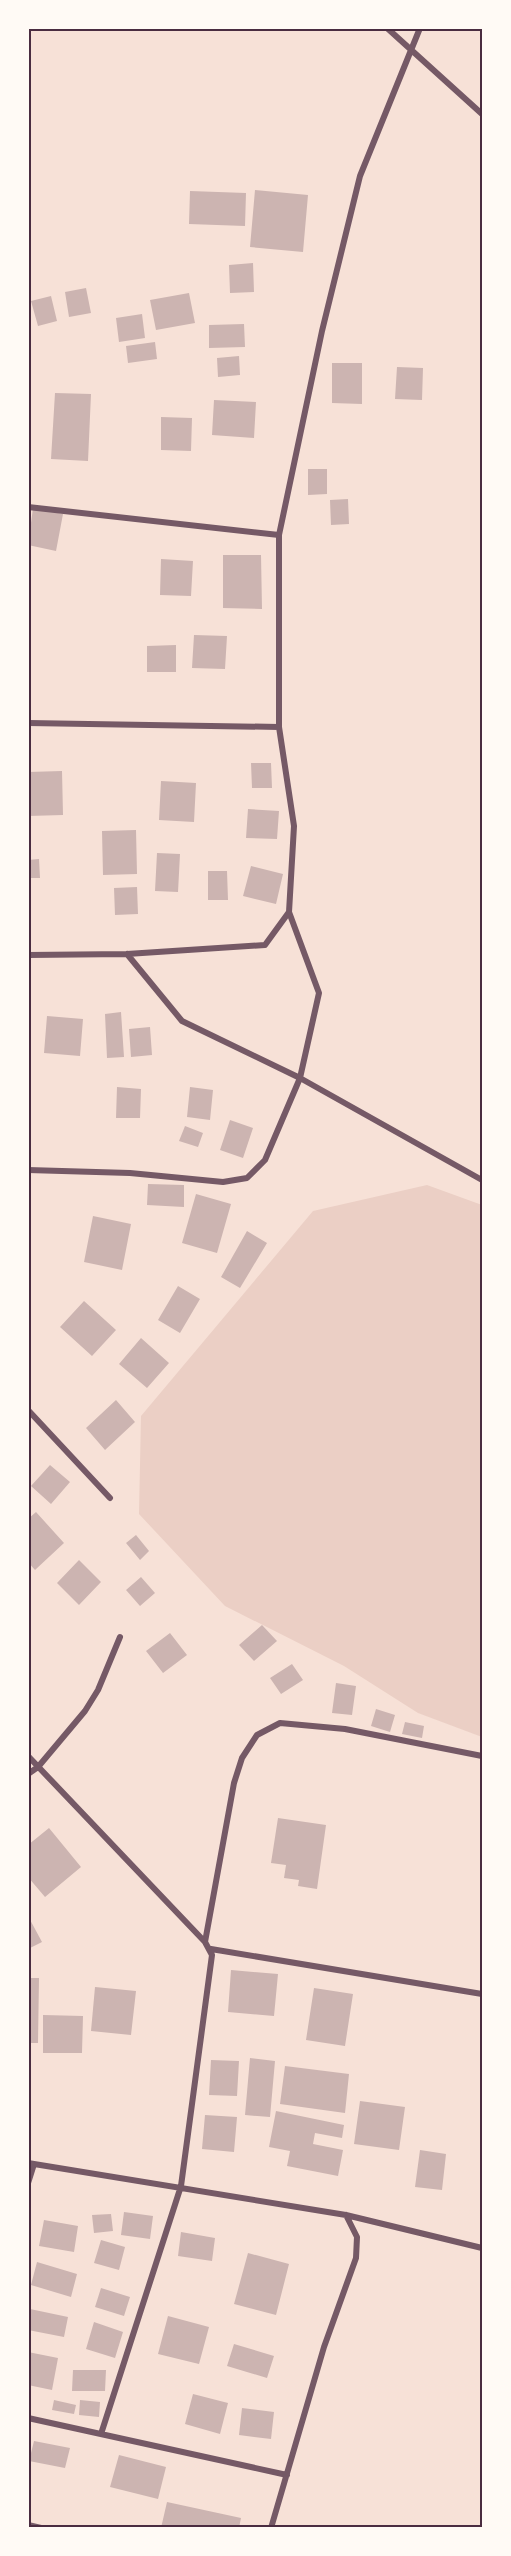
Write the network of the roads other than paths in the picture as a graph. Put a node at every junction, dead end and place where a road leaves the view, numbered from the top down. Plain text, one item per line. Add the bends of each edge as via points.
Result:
1 (387, 28) edge
2 (420, 28) edge
3 (412, 52) junction
4 (483, 114) edge
5 (28, 507) edge
6 (279, 535) junction
7 (28, 723) edge
8 (279, 727) junction
9 (289, 912) junction
10 (127, 954) junction
11 (28, 955) edge
12 (300, 1078) junction
13 (28, 1170) edge
14 (483, 1179) edge
15 (28, 1410) edge
16 (110, 1498) dead end
17 (120, 1637) dead end
18 (28, 1756) edge
19 (483, 1756) edge
20 (38, 1767) junction
21 (28, 1774) edge
22 (205, 1942) junction
23 (211, 1949) junction
24 (483, 1995) edge
25 (31, 2164) edge
26 (28, 2183) edge
27 (181, 2186) junction
28 (346, 2215) junction
29 (483, 2248) edge
30 (28, 2418) edge
31 (101, 2434) junction
32 (287, 2475) junction
33 (28, 2524) edge
34 (41, 2528) edge
35 (271, 2528) edge

1 - 3 street
2 - 3 street
3 - 4 street
3 - 6 street via 360,176
5 - 6 street
6 - 8 street
7 - 8 street
8 - 9 street via 294,826
9 - 10 street via 265,945
9 - 12 street via 319,993
10 - 11 street
10 - 12 street via 182,1021
12 - 13 street via 265,1160 247,1178 223,1182 130,1173
12 - 14 street
15 - 16 street
17 - 20 street via 85,1711
18 - 20 street
19 - 22 street via 345,1729 280,1723 257,1735 242,1758 234,1783
20 - 21 street
20 - 22 street
22 - 23 street
23 - 24 street
23 - 27 street
25 - 26 street
25 - 27 street
27 - 28 street
27 - 31 street
28 - 29 street
28 - 32 street via 357,2237 356,2258 324,2347
30 - 31 street
31 - 32 street
32 - 35 street
33 - 34 street

